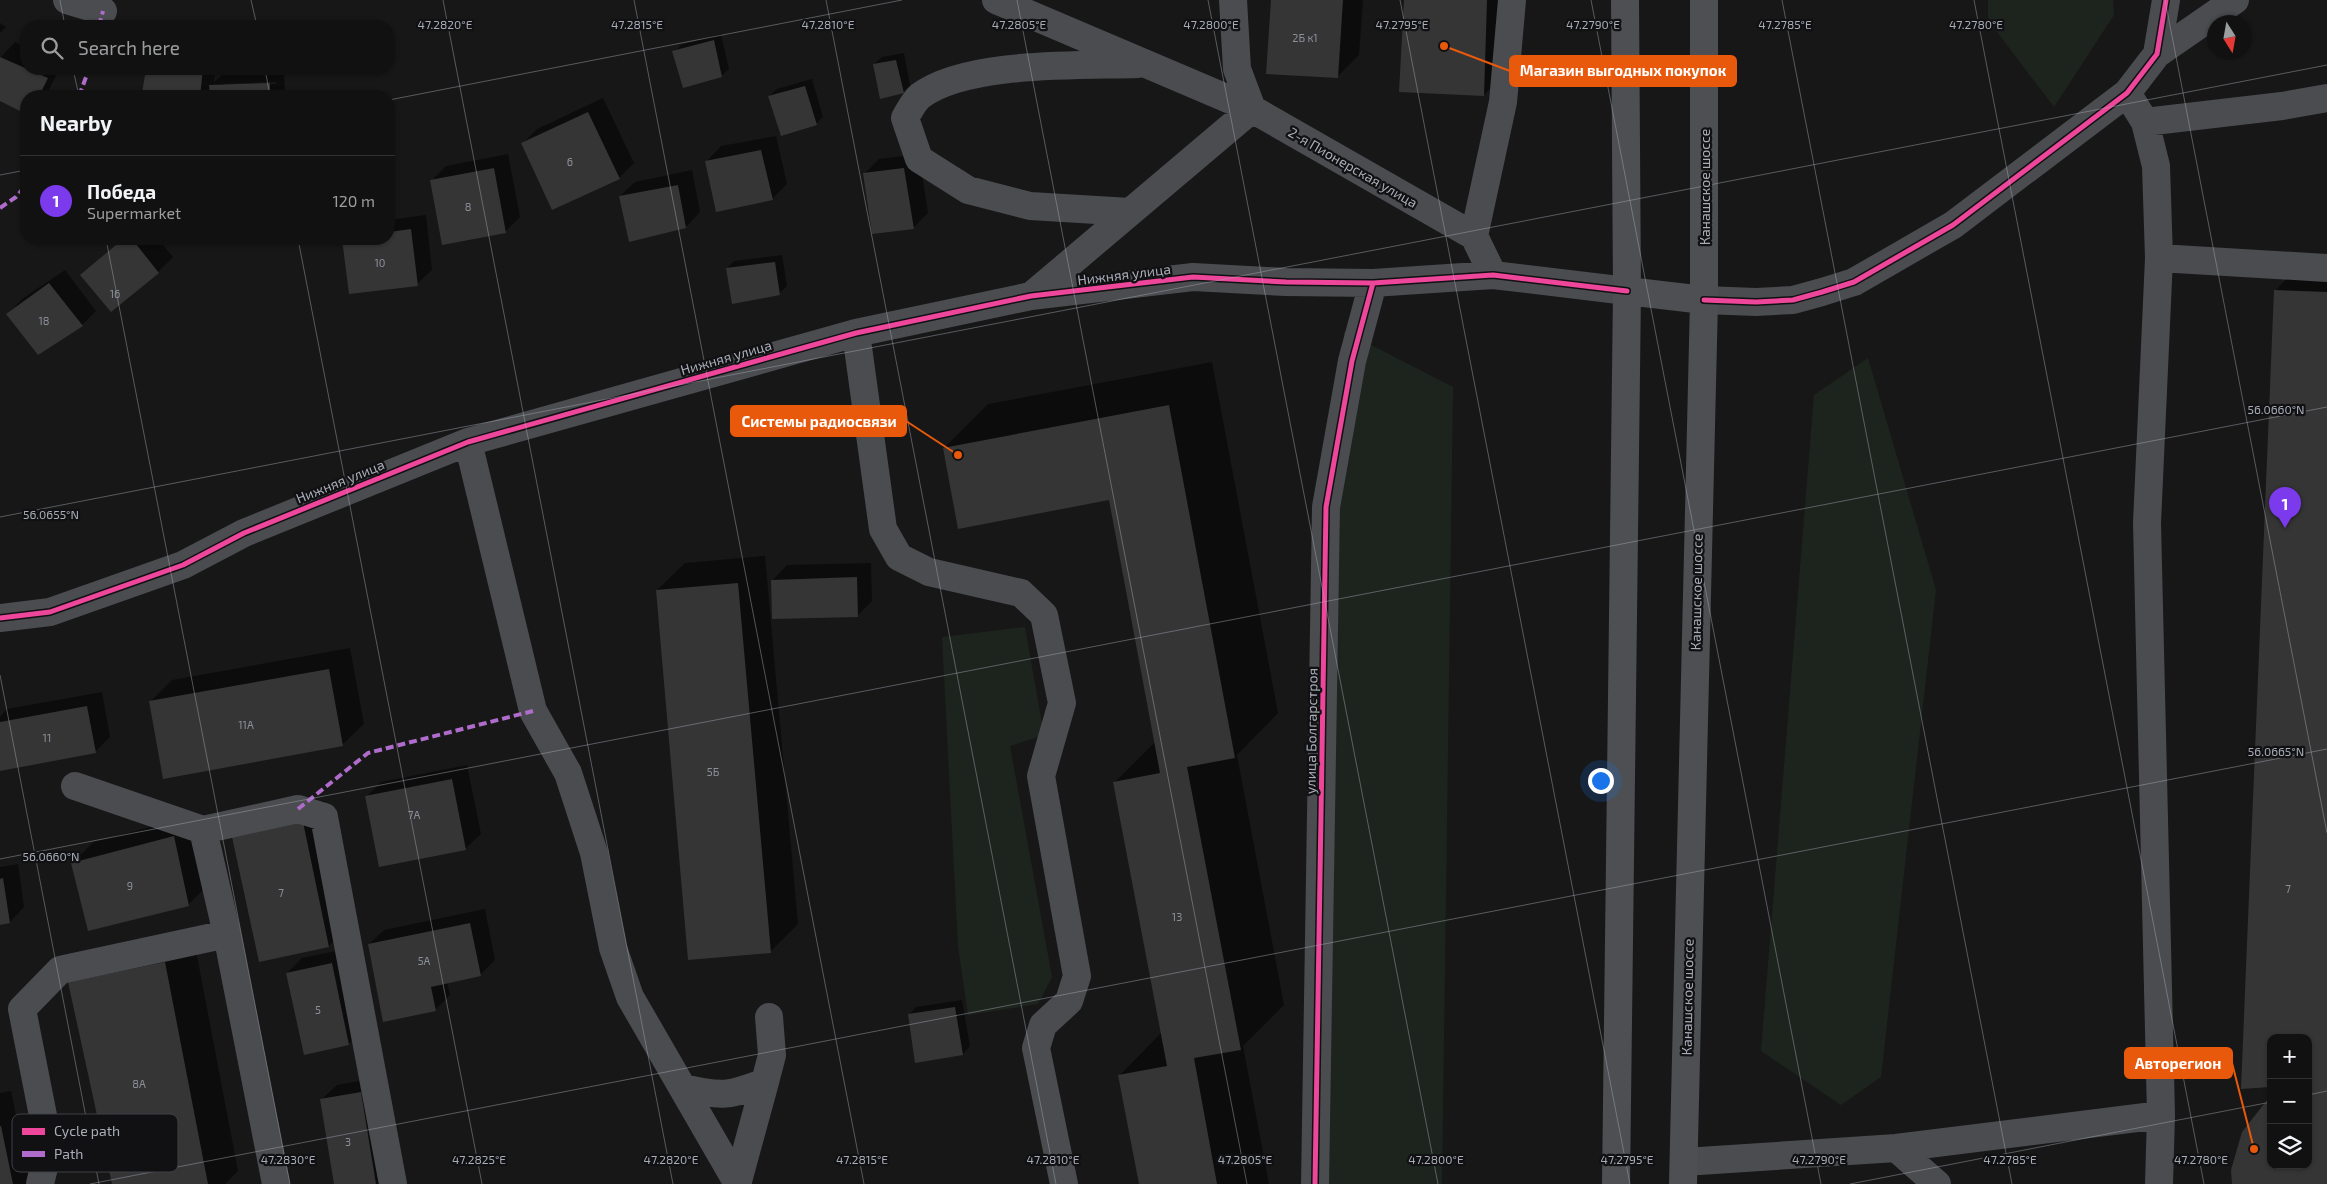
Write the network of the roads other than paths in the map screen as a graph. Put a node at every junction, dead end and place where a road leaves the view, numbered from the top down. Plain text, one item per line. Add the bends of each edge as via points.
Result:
1 (67, 0) edge
2 (996, 0) edge
3 (1233, 0) edge
4 (1512, 0) edge
5 (1625, 0) edge
6 (1704, 0) edge
7 (2166, 0) edge
8 (2235, 0) edge
9 (103, 11) dead end
10 (2157, 54) junction
11 (1145, 64) junction
12 (2126, 93) junction
13 (2327, 98) edge
14 (1252, 109) junction
15 (2145, 122) junction
16 (1130, 212) junction
17 (1474, 236) junction
18 (2159, 258) junction
19 (2327, 268) edge
20 (1493, 275) junction
21 (1373, 283) junction
22 (1627, 291) junction
23 (1031, 296) junction
24 (1704, 300) junction
25 (856, 332) junction
26 (468, 442) junction
27 (0, 618) edge
28 (76, 786) dead end
29 (203, 830) junction
30 (227, 934) junction
31 (769, 1017) dead end
32 (765, 1082) junction
33 (684, 1088) junction
34 (42, 1114) edge
35 (2161, 1116) junction
36 (1896, 1148) junction
37 (1683, 1173) edge
38 (738, 1183) edge
39 (276, 1184) edge
40 (393, 1184) edge
41 (1064, 1184) edge
42 (1315, 1184) edge
43 (1616, 1184) edge
44 (1937, 1184) edge
45 (2159, 1184) edge

1 - 9 street
2 - 11 street, 2-я Пионерская улица
3 - 14 street via 1237,69
4 - 17 street via 1502,102
5 - 22 main road
6 - 24 main road, Канашское шоссе
7 - 10 street
8 - 10 street
10 - 12 street
11 - 14 street, 2-я Пионерская улица
11 - 16 street via 999,70 948,81 919,97 905,118 919,160 968,190 1030,206
12 - 15 street
12 - 24 street via 1953,225 1854,282 1793,300
13 - 15 street
14 - 16 street
14 - 17 street, 2-я Пионерская улица
15 - 18 street via 2156,166
16 - 23 street
17 - 20 street
18 - 19 street
18 - 35 street via 2147,523
20 - 21 street, Нижняя улица
20 - 22 street
21 - 23 street, Нижняя улица via 1193,277
21 - 42 street, улица Болгарстроя via 1352,361 1326,507
22 - 24 main road
22 - 43 main road
23 - 25 street, Нижняя улица
24 - 37 main road, Канашское шоссе
25 - 26 street, Нижняя улица
25 - 41 street via 883,528 899,557 929,572 1021,593 1044,616 1062,703 1042,776 1077,976 1069,1001 1044,1025 1036,1048
26 - 27 street, Нижняя улица via 244,533 183,565 50,612
26 - 33 street via 533,711 568,773 594,853 613,948 630,997
28 - 29 street
29 - 30 street
29 - 40 street via 298,809 324,817
30 - 34 street via 60,970 22,1009
30 - 39 street
31 - 32 street via 772,1055
32 - 33 street via 741,1092 714,1096
32 - 38 street
33 - 38 street
35 - 36 street
35 - 45 street
36 - 37 street
36 - 44 street

